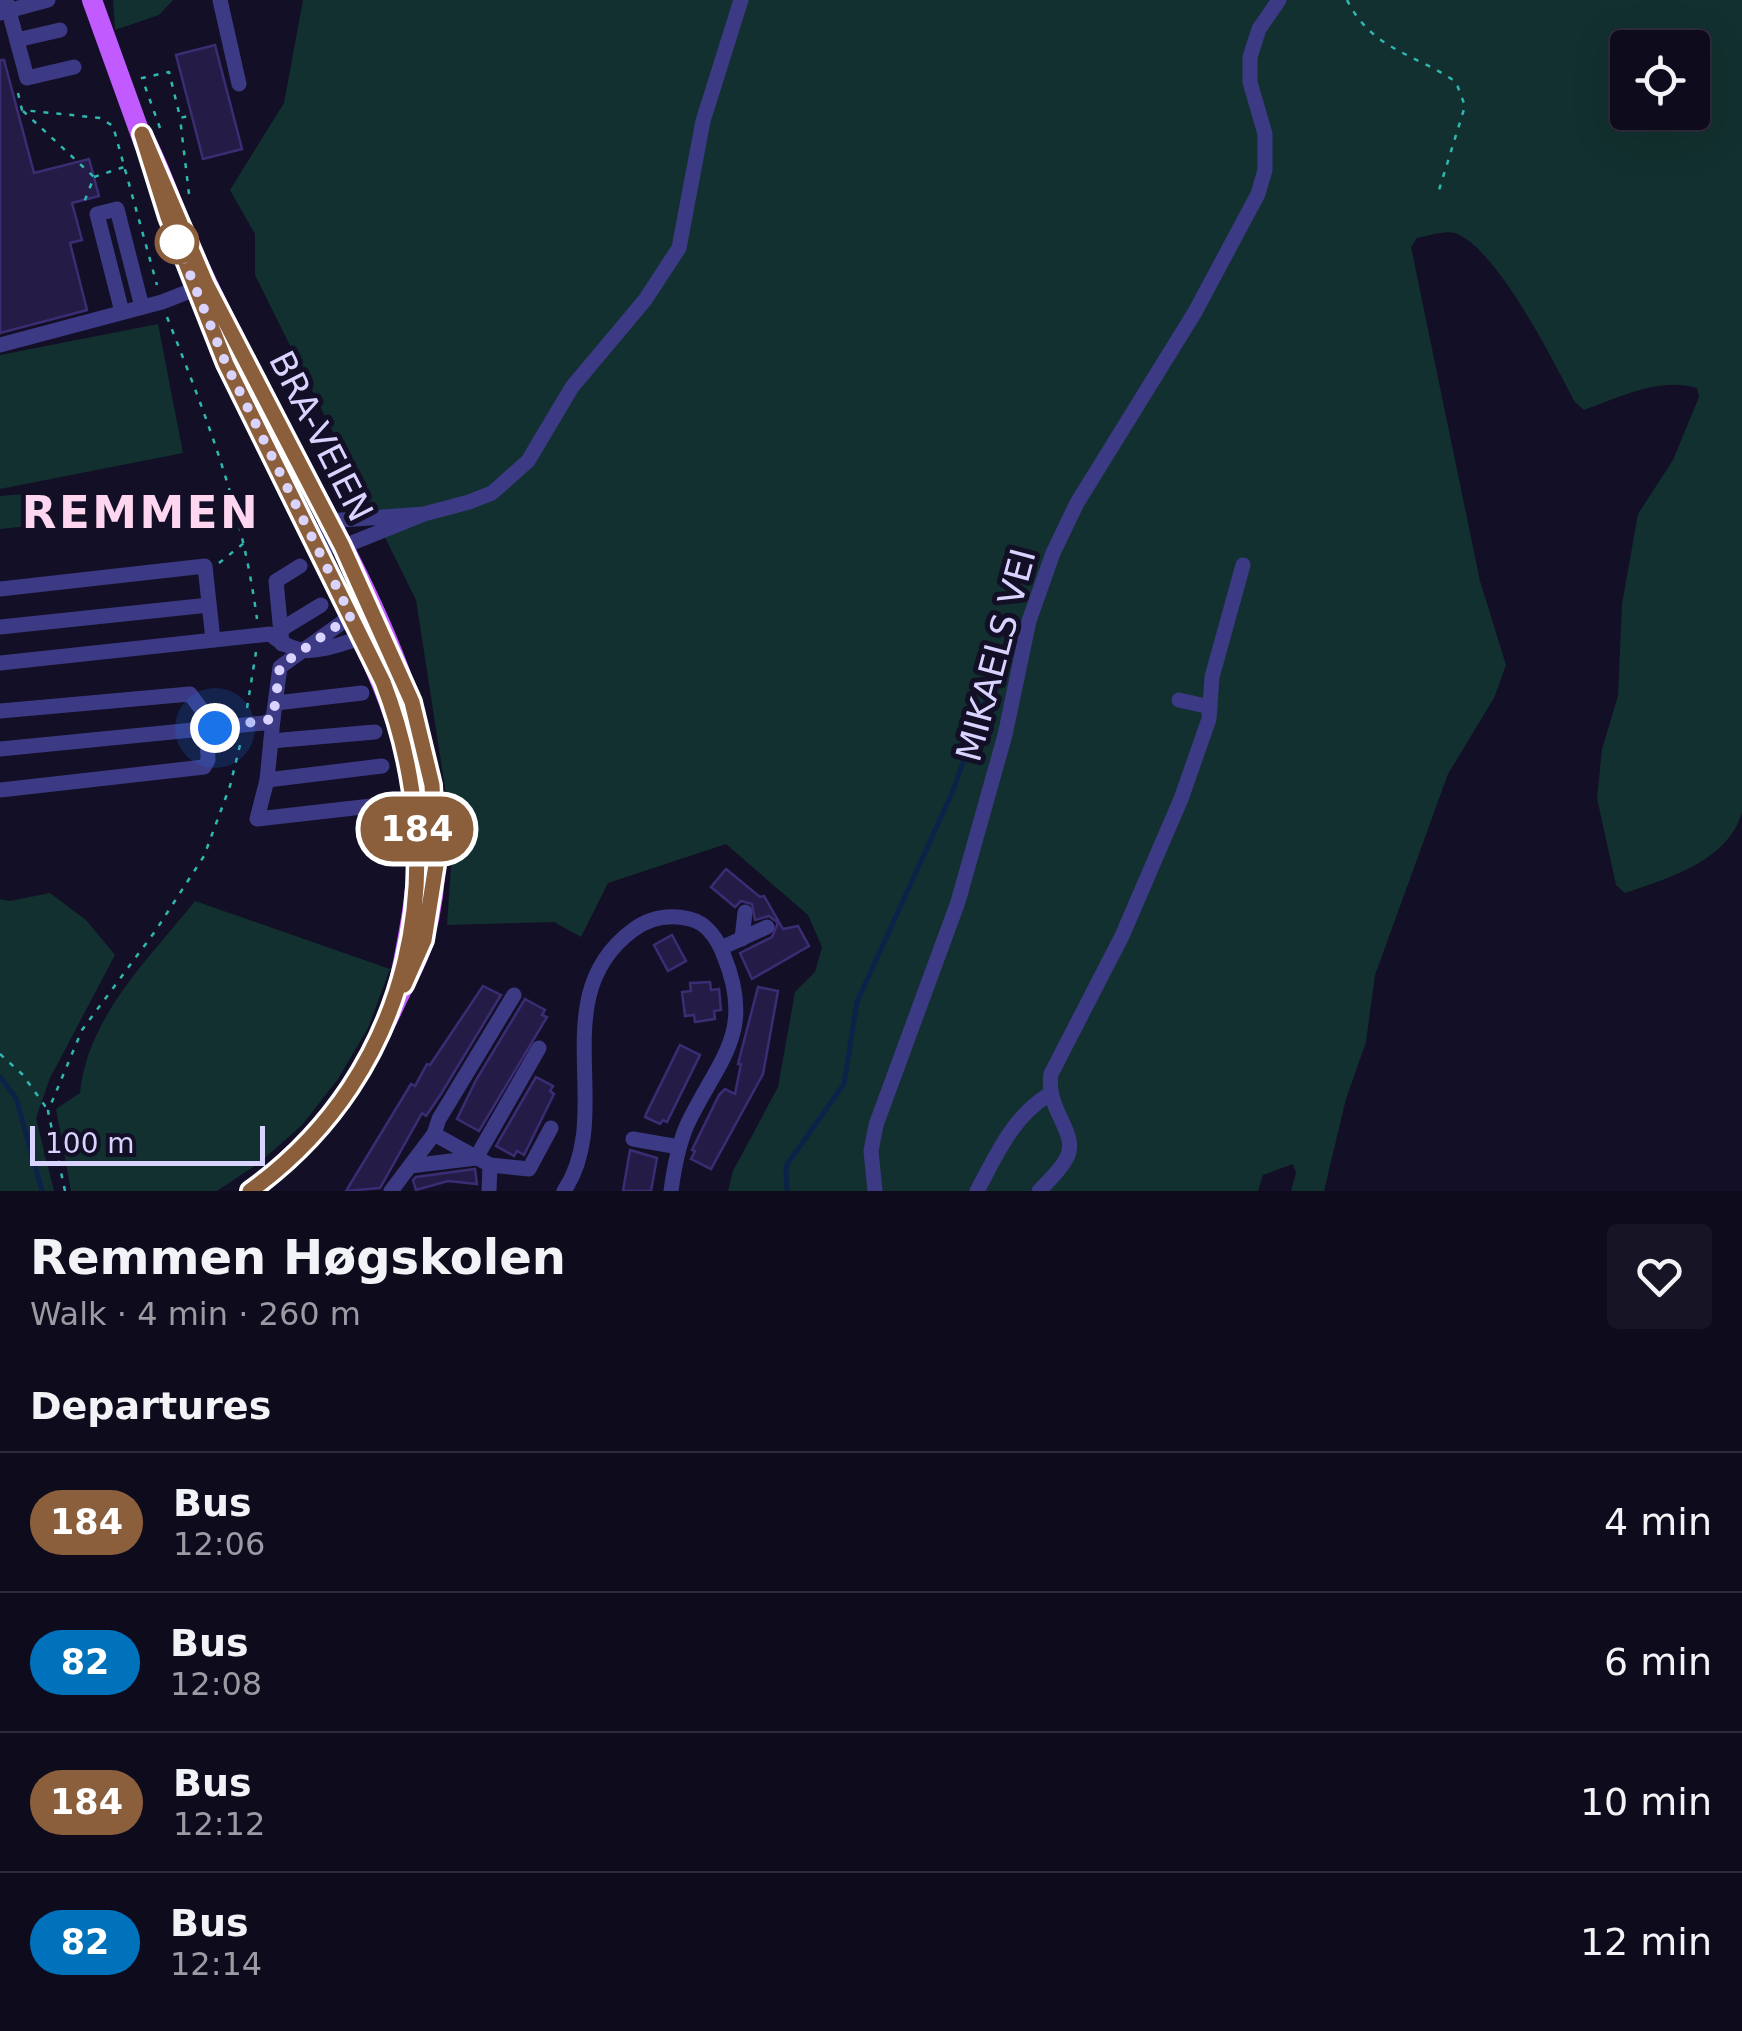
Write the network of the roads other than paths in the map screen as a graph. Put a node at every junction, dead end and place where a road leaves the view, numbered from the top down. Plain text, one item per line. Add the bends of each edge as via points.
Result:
1 (48, 0) edge
2 (92, 0) edge
3 (220, 0) edge
4 (741, 0) edge
5 (1279, 0) edge
6 (5, 8) edge
7 (60, 30) dead end
8 (17, 40) junction
9 (74, 67) dead end
10 (239, 84) dead end
11 (201, 287) junction
12 (142, 307) junction
13 (122, 312) junction
14 (0, 345) edge
15 (424, 514) junction
16 (328, 521) junction
17 (315, 543) junction
18 (342, 546) junction
19 (1243, 565) dead end
20 (300, 566) dead end
21 (0, 588) edge
22 (209, 605) junction
23 (321, 605) dead end
24 (351, 616) junction
25 (375, 618) junction
26 (0, 627) edge
27 (281, 637) junction
28 (362, 638) junction
29 (213, 640) junction
30 (305, 652) junction
31 (0, 663) edge
32 (362, 693) dead end
33 (1179, 700) dead end
34 (1210, 707) junction
35 (0, 711) edge
36 (274, 711) junction
37 (211, 729) junction
38 (375, 732) dead end
39 (271, 741) junction
40 (0, 749) edge
41 (382, 766) dead end
42 (268, 780) junction
43 (0, 790) edge
44 (389, 804) dead end
45 (746, 912) dead end
46 (767, 927) dead end
47 (742, 938) junction
48 (721, 948) junction
49 (514, 996) dead end
50 (396, 1004) junction
51 (539, 1048) dead end
52 (1048, 1094) junction
53 (551, 1128) dead end
54 (434, 1134) junction
55 (632, 1140) dead end
56 (679, 1146) junction
57 (483, 1162) junction
58 (410, 1166) junction
59 (250, 1191) edge
60 (391, 1191) edge
61 (489, 1191) edge
62 (564, 1191) edge
63 (671, 1191) edge
64 (875, 1191) edge
65 (976, 1191) edge
66 (1039, 1191) edge

1 - 6 street
2 - 11 main road, BRA-VEIEN
3 - 10 street
4 - 15 street via 703,121 687,224 666,270 572,387 512,479 469,502
5 - 64 street, MIKAELS VEI via 1250,56 1265,134 1262,183 1195,312 1052,553 958,902 876,1125
6 - 8 street
7 - 8 street
8 - 9 street via 27,78
11 - 12 street
11 - 16 main road, BRA-VEIEN
11 - 17 main road, BRA-VEIEN via 226,364
12 - 13 street
12 - 13 street via 117,209 97,214
13 - 14 street
15 - 16 street
15 - 18 street
16 - 17 street
16 - 18 main road, BRA-VEIEN
17 - 18 street
17 - 24 main road, BRA-VEIEN
18 - 25 main road, BRA-VEIEN
19 - 34 street
20 - 27 street via 276,581
21 - 22 street via 205,566
22 - 26 street
22 - 29 street
23 - 27 street
24 - 25 street
24 - 28 main road, BRA-VEIEN
24 - 30 street
25 - 28 street
25 - 50 main road, BRA-VEIEN via 412,702 436,816 424,940
27 - 29 street
27 - 30 street
28 - 30 street
28 - 50 main road, BRA-VEIEN via 398,723 417,830 412,915
29 - 31 street
30 - 36 street via 280,666
32 - 36 street
33 - 34 street
34 - 52 street via 1153,868 1051,1074
35 - 37 street via 190,694
36 - 37 street
36 - 39 street
37 - 40 street
37 - 43 street via 208,760 198,768
38 - 39 street
39 - 42 street
41 - 42 street
42 - 44 street via 257,819
45 - 47 street
46 - 47 street
47 - 48 street
48 - 56 street via 732,977 734,1026 725,1060
48 - 62 street via 698,921 647,920 602,964 582,1036 585,1134 579,1166
49 - 54 street
50 - 59 main road, BRA-VEIEN via 364,1070 330,1118
51 - 57 street
52 - 65 street via 1012,1126
52 - 66 street via 1071,1149
53 - 57 street via 529,1169
54 - 57 street
54 - 58 street
55 - 56 street
56 - 63 street
57 - 58 street
57 - 61 street
58 - 60 street

